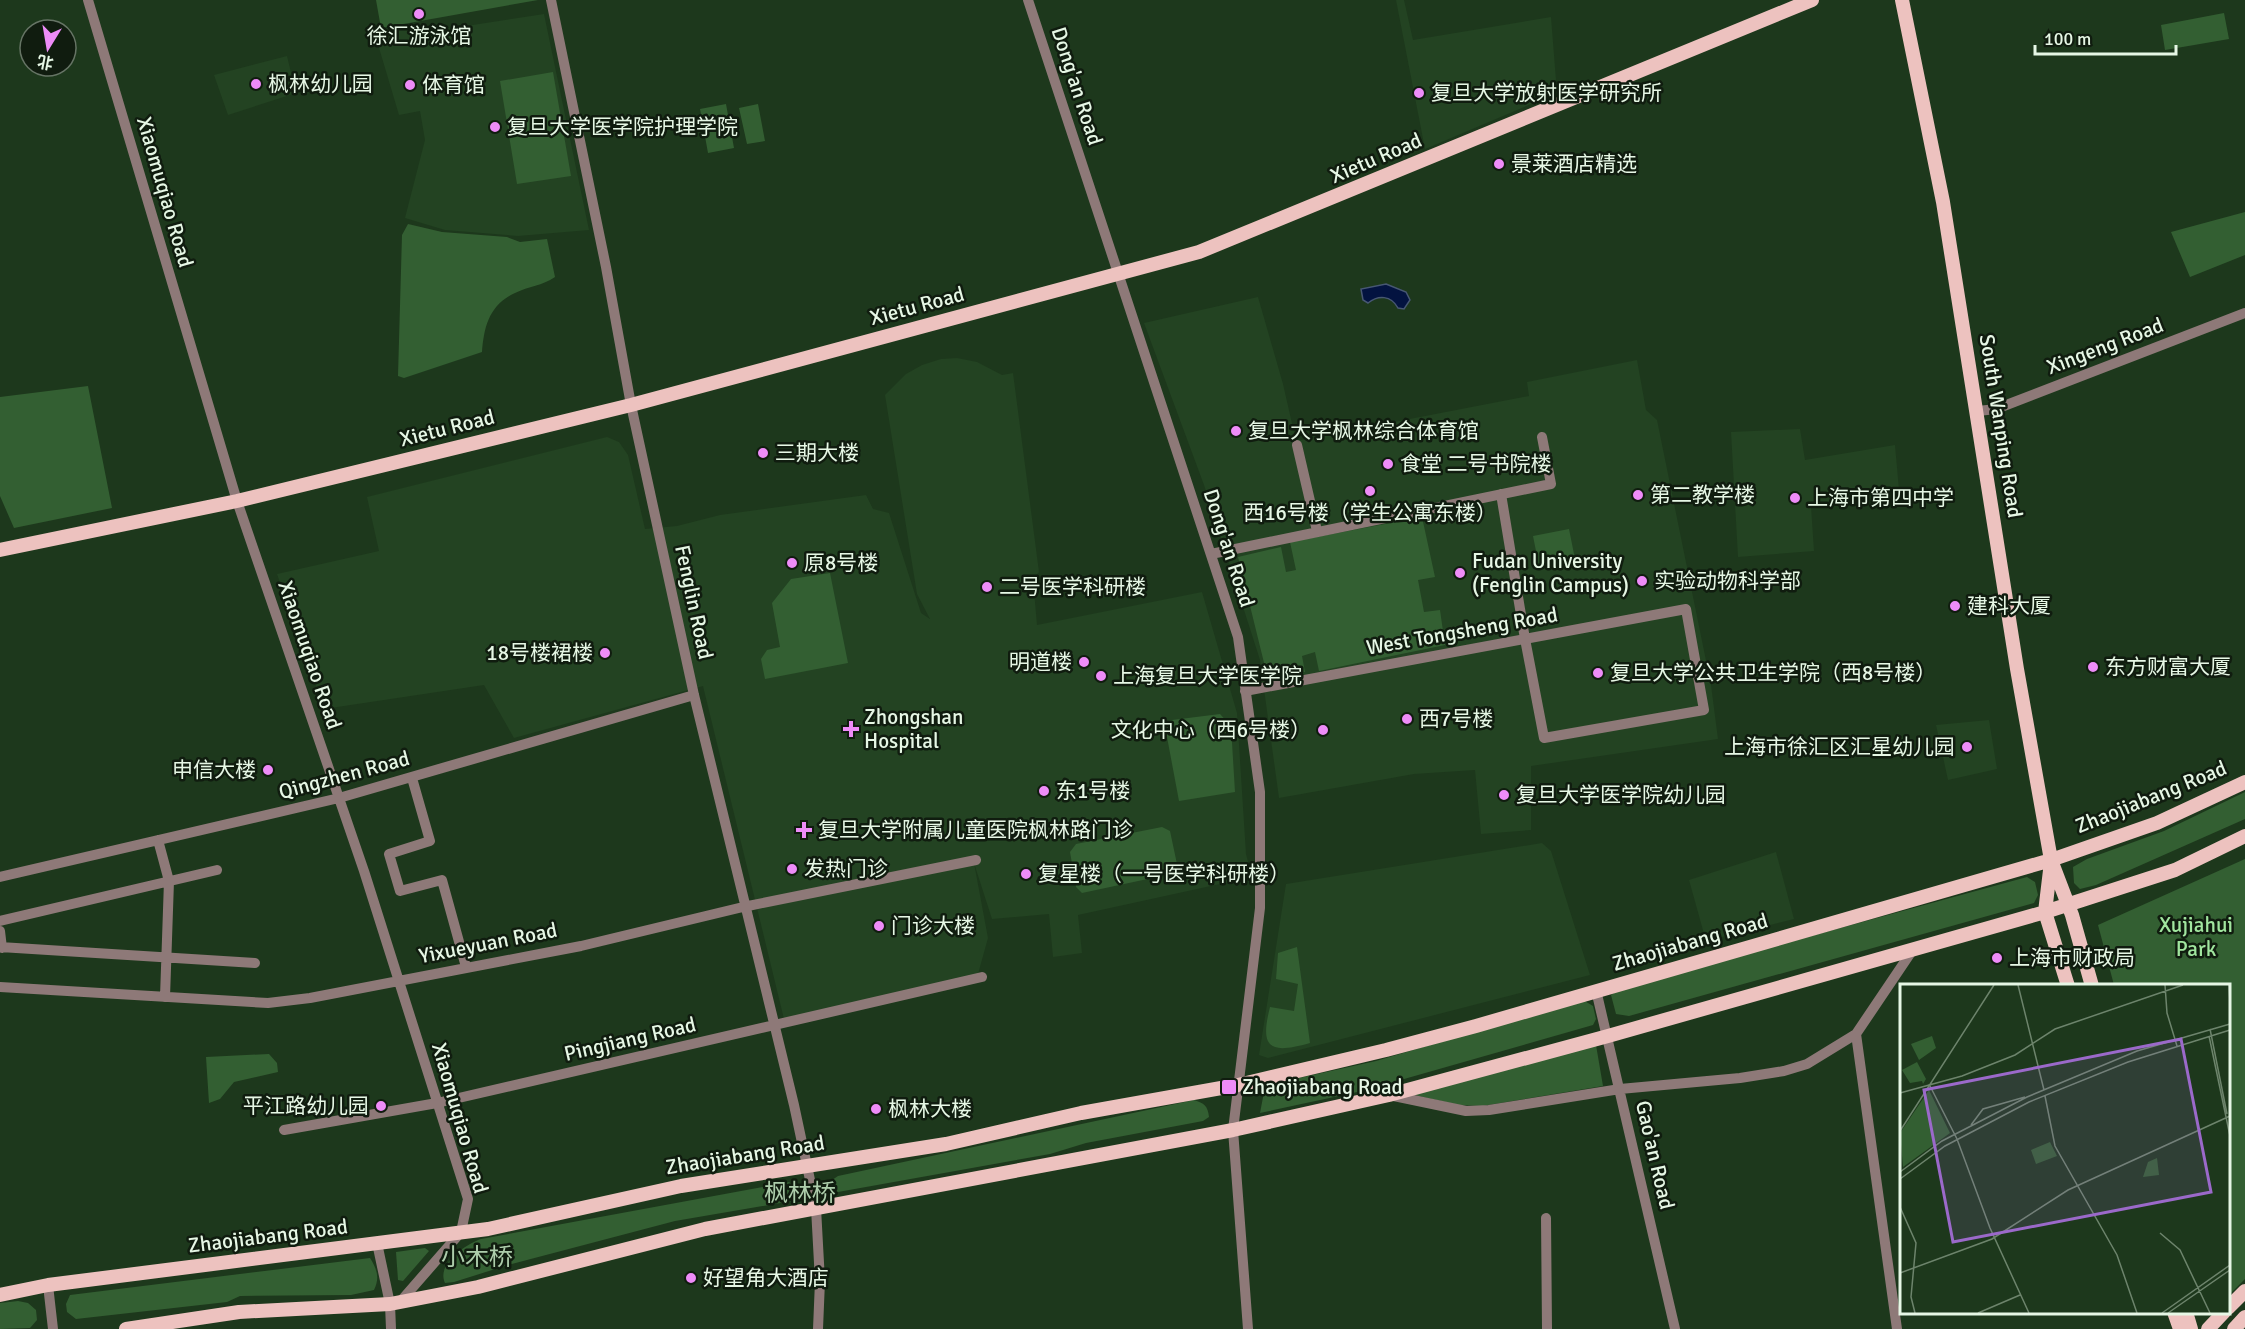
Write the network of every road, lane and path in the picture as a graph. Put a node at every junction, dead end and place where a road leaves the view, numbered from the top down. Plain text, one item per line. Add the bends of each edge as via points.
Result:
1 (88, 0) edge
2 (551, 0) edge
3 (1028, 0) edge
4 (1812, 0) edge
5 (1902, 0) edge
6 (1119, 273) junction
7 (2245, 313) edge
8 (631, 405) junction
9 (1978, 411) junction
10 (1542, 437) dead end
11 (1297, 445) dead end
12 (1501, 494) junction
13 (237, 501) junction
14 (1317, 531) junction
15 (0, 550) edge
16 (1210, 554) junction
17 (1524, 639) junction
18 (1245, 691) junction
19 (694, 696) junction
20 (412, 778) junction
21 (2245, 782) edge
22 (339, 798) junction
23 (2245, 836) edge
24 (158, 840) junction
25 (976, 860) dead end
26 (2051, 860) junction
27 (217, 870) dead end
28 (0, 877) edge
29 (169, 881) junction
30 (2068, 904) junction
31 (743, 907) junction
32 (2045, 912) junction
33 (0, 921) edge
34 (0, 931) edge
35 (1, 948) edge
36 (1914, 948) junction
37 (167, 959) junction
38 (255, 963) dead end
39 (466, 967) junction
40 (982, 977) dead end
41 (399, 980) junction
42 (2067, 984) edge
43 (2091, 984) edge
44 (0, 987) edge
45 (1596, 990) junction
46 (165, 997) junction
47 (773, 1025) junction
48 (1856, 1034) junction
49 (1608, 1036) junction
50 (1238, 1085) junction
51 (1620, 1089) junction
52 (1389, 1095) junction
53 (437, 1103) junction
54 (285, 1130) dead end
55 (1233, 1130) junction
56 (807, 1164) junction
57 (816, 1208) junction
58 (1546, 1218) dead end
59 (461, 1232) junction
60 (377, 1243) junction
61 (48, 1285) junction
62 (2245, 1291) edge
63 (0, 1295) edge
64 (395, 1303) junction
65 (2230, 1307) edge
66 (2175, 1314) edge
67 (2187, 1314) edge
68 (2222, 1314) edge
69 (2245, 1317) edge
70 (53, 1329) edge
71 (126, 1329) edge
72 (391, 1329) edge
73 (818, 1329) edge
74 (1248, 1329) edge
75 (1547, 1329) edge
76 (1675, 1329) edge
77 (1897, 1329) edge
78 (2180, 1329) edge
79 (2191, 1329) edge
80 (2208, 1329) edge
81 (2234, 1329) edge

1 - 13 street, Xiaomuqiao Road
2 - 8 street, Fenglin Road
3 - 6 street, Dong'an Road
4 - 6 main road, Xietu Road via 1199,252
5 - 9 main road, South Wanping Road via 1943,202
6 - 8 main road, Xietu Road
6 - 16 street, Dong'an Road
7 - 9 street, Xingeng Road via 1996,409
8 - 13 main road, Xietu Road
8 - 19 street, Fenglin Road
9 - 26 main road, South Wanping Road
10 - 12 street via 1551,484
11 - 14 street
12 - 14 street
12 - 17 street
13 - 15 main road, Xietu Road
13 - 22 street, Xiaomuqiao Road
14 - 16 street
16 - 18 street, Dong'an Road via 1238,637
17 - 17 street, West Tongsheng Road via 1686,609 1704,710 1544,738
17 - 18 street, West Tongsheng Road
18 - 50 street, Dong'an Road via 1260,792 1260,908
19 - 20 street, Qingzhen Road
19 - 31 street, Fenglin Road
20 - 22 street, Qingzhen Road
20 - 39 street via 430,840 389,854 400,891 442,880
21 - 26 main road, Zhaojiabang Road via 2157,823
22 - 24 street, Qingzhen Road
22 - 41 street, Xiaomuqiao Road
23 - 30 main road via 2175,870
24 - 28 street, Qingzhen Road
24 - 29 street
25 - 31 street, Yixueyuan Road
26 - 30 main road
26 - 32 main road
26 - 45 main road, Zhaojiabang Road
27 - 29 street
29 - 33 street
29 - 37 street
30 - 32 main road
30 - 43 main road
31 - 39 street, Yixueyuan Road via 581,946
31 - 47 street, Fenglin Road
32 - 36 main road
32 - 42 main road
34 - 35 street
35 - 37 street
36 - 48 street
36 - 49 main road
37 - 38 street
37 - 46 street
39 - 41 street, Yixueyuan Road
40 - 47 street, Pingjiang Road
41 - 46 street, Yixueyuan Road via 268,1003
41 - 53 street, Xiaomuqiao Road
44 - 46 street, Yixueyuan Road
45 - 49 street, Gao'an Road
45 - 50 main road, Zhaojiabang Road via 1386,1050
47 - 53 street, Pingjiang Road
47 - 56 street, Fenglin Road
48 - 51 street via 1808,1064 1784,1071
48 - 77 street
49 - 51 street, Gao'an Road
49 - 52 main road
50 - 55 street, Dong'an Road
50 - 56 main road, Zhaojiabang Road via 1081,1113 946,1144
51 - 52 street via 1466,1111
51 - 76 street, Gao'an Road
52 - 55 main road
53 - 54 street, Pingjiang Road
53 - 59 street, Xiaomuqiao Road via 468,1199
55 - 57 main road
55 - 74 street, Dong'an Road
56 - 57 street, Fenglin Road
56 - 59 main road, Zhaojiabang Road
57 - 64 main road via 705,1229 478,1287
57 - 73 street, Fenglin Road
58 - 75 street
59 - 60 main road, Zhaojiabang Road
59 - 64 street, Xiaomuqiao Road
60 - 61 main road, Zhaojiabang Road
60 - 64 street
61 - 63 main road, Zhaojiabang Road
61 - 70 street
62 - 65 main road
64 - 71 main road via 239,1312
64 - 72 street
66 - 78 main road
67 - 79 main road
68 - 80 main road
69 - 81 main road

